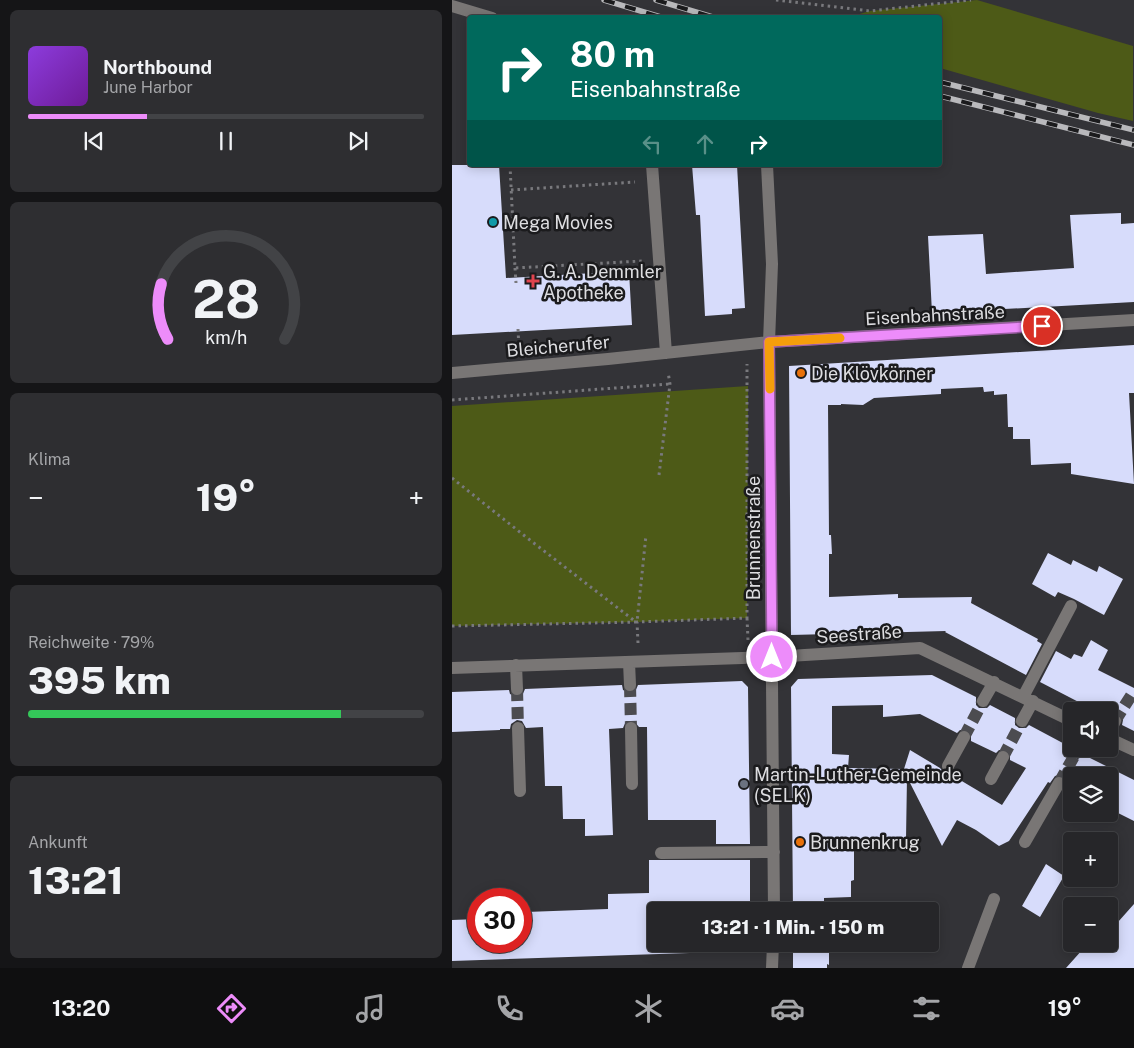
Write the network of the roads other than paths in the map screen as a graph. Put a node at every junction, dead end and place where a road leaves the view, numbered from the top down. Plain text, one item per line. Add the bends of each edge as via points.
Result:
1 (452, 6) edge
2 (482, 15) edge
3 (652, 167) edge
4 (767, 167) edge
5 (1134, 320) edge
6 (769, 342) junction
7 (666, 353) junction
8 (452, 373) edge
9 (1071, 606) dead end
10 (772, 657) junction
11 (634, 662) junction
12 (516, 666) junction
13 (452, 668) edge
14 (994, 682) junction
15 (630, 685) tunnel mouth
16 (517, 689) tunnel mouth
17 (1028, 699) junction
18 (983, 701) tunnel mouth
19 (1063, 716) edge
20 (1022, 721) tunnel mouth
21 (518, 728) tunnel mouth
22 (631, 728) tunnel mouth
23 (964, 737) tunnel mouth
24 (1118, 743) edge
25 (1134, 750) edge
26 (1003, 757) tunnel mouth
27 (948, 766) dead end
28 (991, 779) dead end
29 (1059, 783) tunnel mouth
30 (632, 784) dead end
31 (520, 791) dead end
32 (1025, 842) dead end
33 (774, 852) junction
34 (661, 853) dead end
35 (994, 899) dead end
36 (774, 902) edge
37 (773, 952) edge
38 (772, 968) edge
39 (968, 968) edge

1 - 2 street
3 - 7 street
4 - 6 street, Brunnenstraße via 772,264
5 - 6 street, Eisenbahnstraße
6 - 7 street, Bleicherufer
6 - 10 street, Brunnenstraße
7 - 8 street, Bleicherufer
9 - 17 street
10 - 11 street, Seestraße
10 - 14 street, Seestraße via 920,648
10 - 33 street, Brunnenstraße
11 - 12 street, Seestraße
11 - 15 street
12 - 13 street, Seestraße
12 - 16 street
14 - 17 street, Seestraße
14 - 18 street
17 - 19 street, Seestraße
17 - 20 street
21 - 31 street
22 - 30 street
23 - 27 street
24 - 25 street
26 - 28 street
29 - 32 street
33 - 34 street
33 - 36 street, Brunnenstraße
35 - 39 street
37 - 38 street

